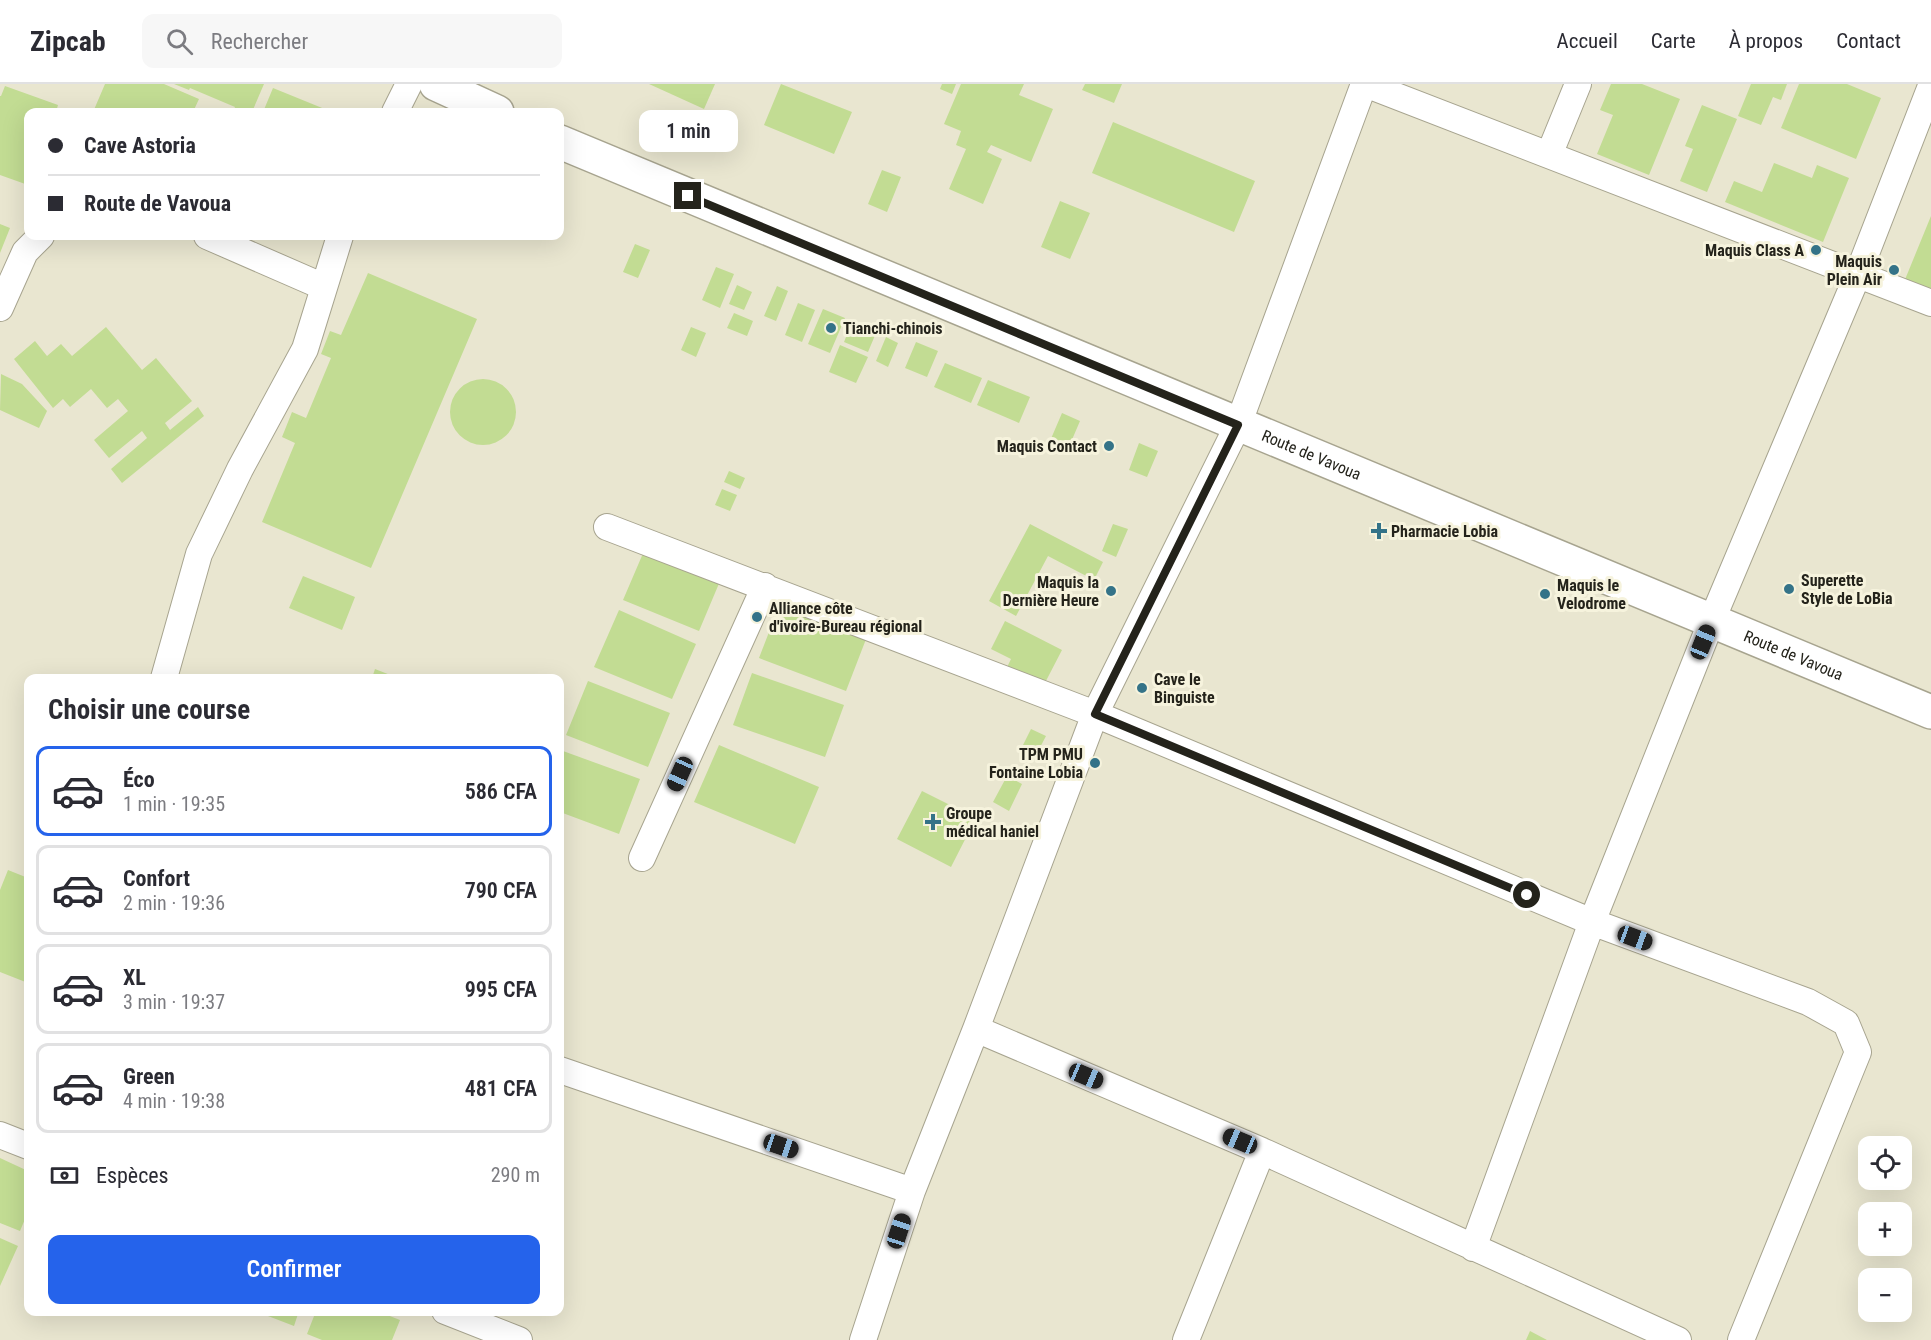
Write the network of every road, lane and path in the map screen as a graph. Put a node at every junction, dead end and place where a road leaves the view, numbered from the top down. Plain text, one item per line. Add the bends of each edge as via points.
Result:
1 (409, 84) edge
2 (436, 84) edge
3 (1364, 84) edge
4 (1578, 84) edge
5 (1931, 86) edge
6 (397, 108) edge
7 (488, 108) edge
8 (564, 144) edge
9 (1549, 155) junction
10 (37, 240) edge
11 (216, 240) edge
12 (339, 240) edge
13 (1858, 274) junction
14 (324, 287) junction
15 (1931, 303) edge
16 (0, 308) edge
17 (1238, 425) junction
18 (607, 527) dead end
19 (765, 586) junction
20 (1712, 620) junction
21 (165, 674) edge
22 (1931, 712) edge
23 (1095, 714) junction
24 (642, 858) dead end
25 (1592, 922) junction
26 (976, 1029) junction
27 (564, 1071) edge
28 (0, 1135) edge
29 (24, 1144) edge
30 (1262, 1151) junction
31 (912, 1191) junction
32 (1473, 1248) junction
33 (458, 1316) edge
34 (872, 1337) edge
35 (519, 1340) edge
36 (1186, 1340) edge
37 (1678, 1340) edge
38 (1741, 1340) edge

1 - 6 street
2 - 7 main road
3 - 9 street
3 - 17 street
4 - 9 street
5 - 13 street
8 - 17 main road, Route de Vavoua
9 - 13 street
10 - 16 street via 25,252
11 - 14 street
12 - 14 street
13 - 15 street
13 - 20 street
14 - 21 street via 305,349 199,554
17 - 20 main road, Route de Vavoua
17 - 23 street
18 - 19 street
19 - 23 street
19 - 24 street
20 - 22 main road, Route de Vavoua
20 - 25 street
23 - 25 street
23 - 26 street
25 - 32 street
25 - 38 street via 1808,1002 1846,1023 1858,1052
26 - 30 street
26 - 31 street
27 - 31 street
28 - 29 street
30 - 32 street
30 - 36 street
31 - 34 street
32 - 37 street
33 - 35 street

